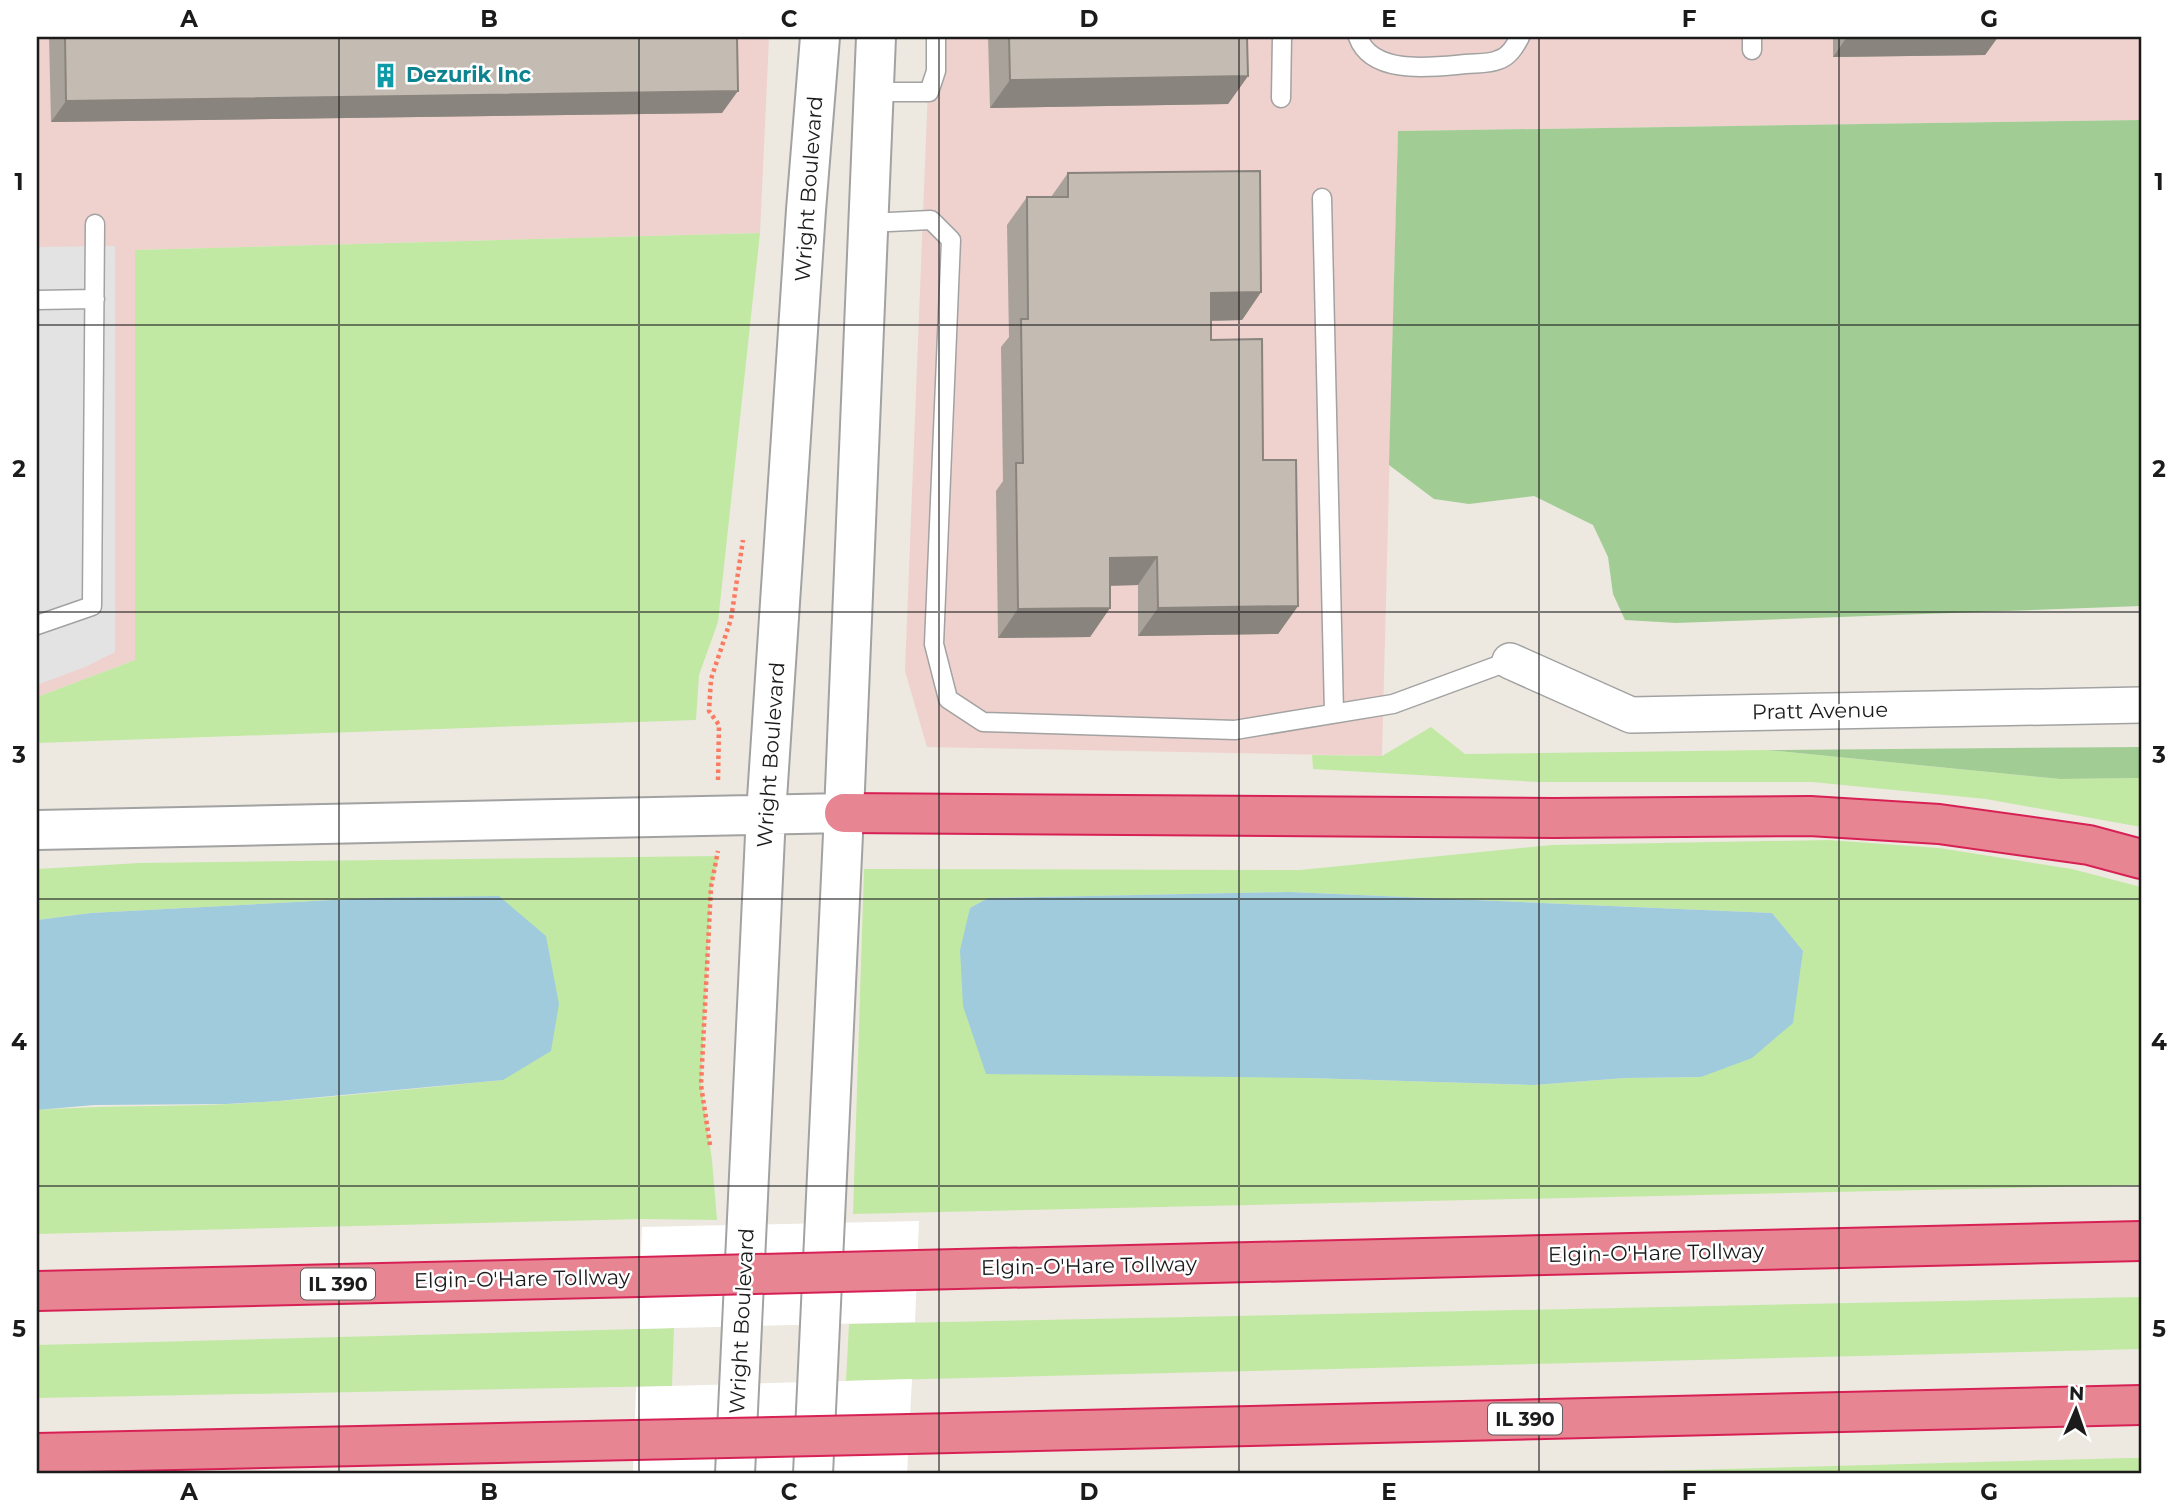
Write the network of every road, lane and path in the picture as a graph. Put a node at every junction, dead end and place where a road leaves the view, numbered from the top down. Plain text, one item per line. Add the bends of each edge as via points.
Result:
1 (820, 37) edge
2 (876, 37) edge
3 (936, 37) edge
4 (1282, 37) edge
5 (1358, 37) edge
6 (1520, 37) edge
7 (873, 92) junction
8 (1281, 98) dead end
9 (1322, 198) dead end
10 (868, 223) junction
11 (95, 224) dead end
12 (94, 299) junction
13 (37, 300) edge
14 (37, 625) edge
15 (1510, 661) joint
16 (2141, 705) edge
17 (1334, 713) junction
18 (844, 813) junction
19 (766, 814) junction
20 (37, 830) edge
21 (2141, 859) edge
22 (2141, 1241) edge
23 (37, 1291) edge
24 (2141, 1405) edge
25 (37, 1454) edge
26 (735, 1474) edge
27 (813, 1474) edge

1 - 19 street, Wright Boulevard
2 - 7 street
3 - 7 lane via 936,71 929,92
4 - 8 lane
5 - 6 lane via 1375,58 1404,67 1499,60 1513,50
7 - 10 street
9 - 17 lane
10 - 17 lane via 931,220 951,240 934,644 948,699 983,722 996,723 1236,730
10 - 18 street
11 - 12 lane
12 - 13 lane
12 - 14 lane via 92,606
15 - 16 street, Pratt Avenue via 1630,715
15 - 17 lane via 1393,704
18 - 19 street
18 - 21 highway via 1810,816 1938,824 2089,845
18 - 27 street
19 - 20 street
19 - 26 street, Wright Boulevard
22 - 23 highway, Elgin-O'Hare Tollway / IL 390, bridge
24 - 25 highway, IL 390, bridge

